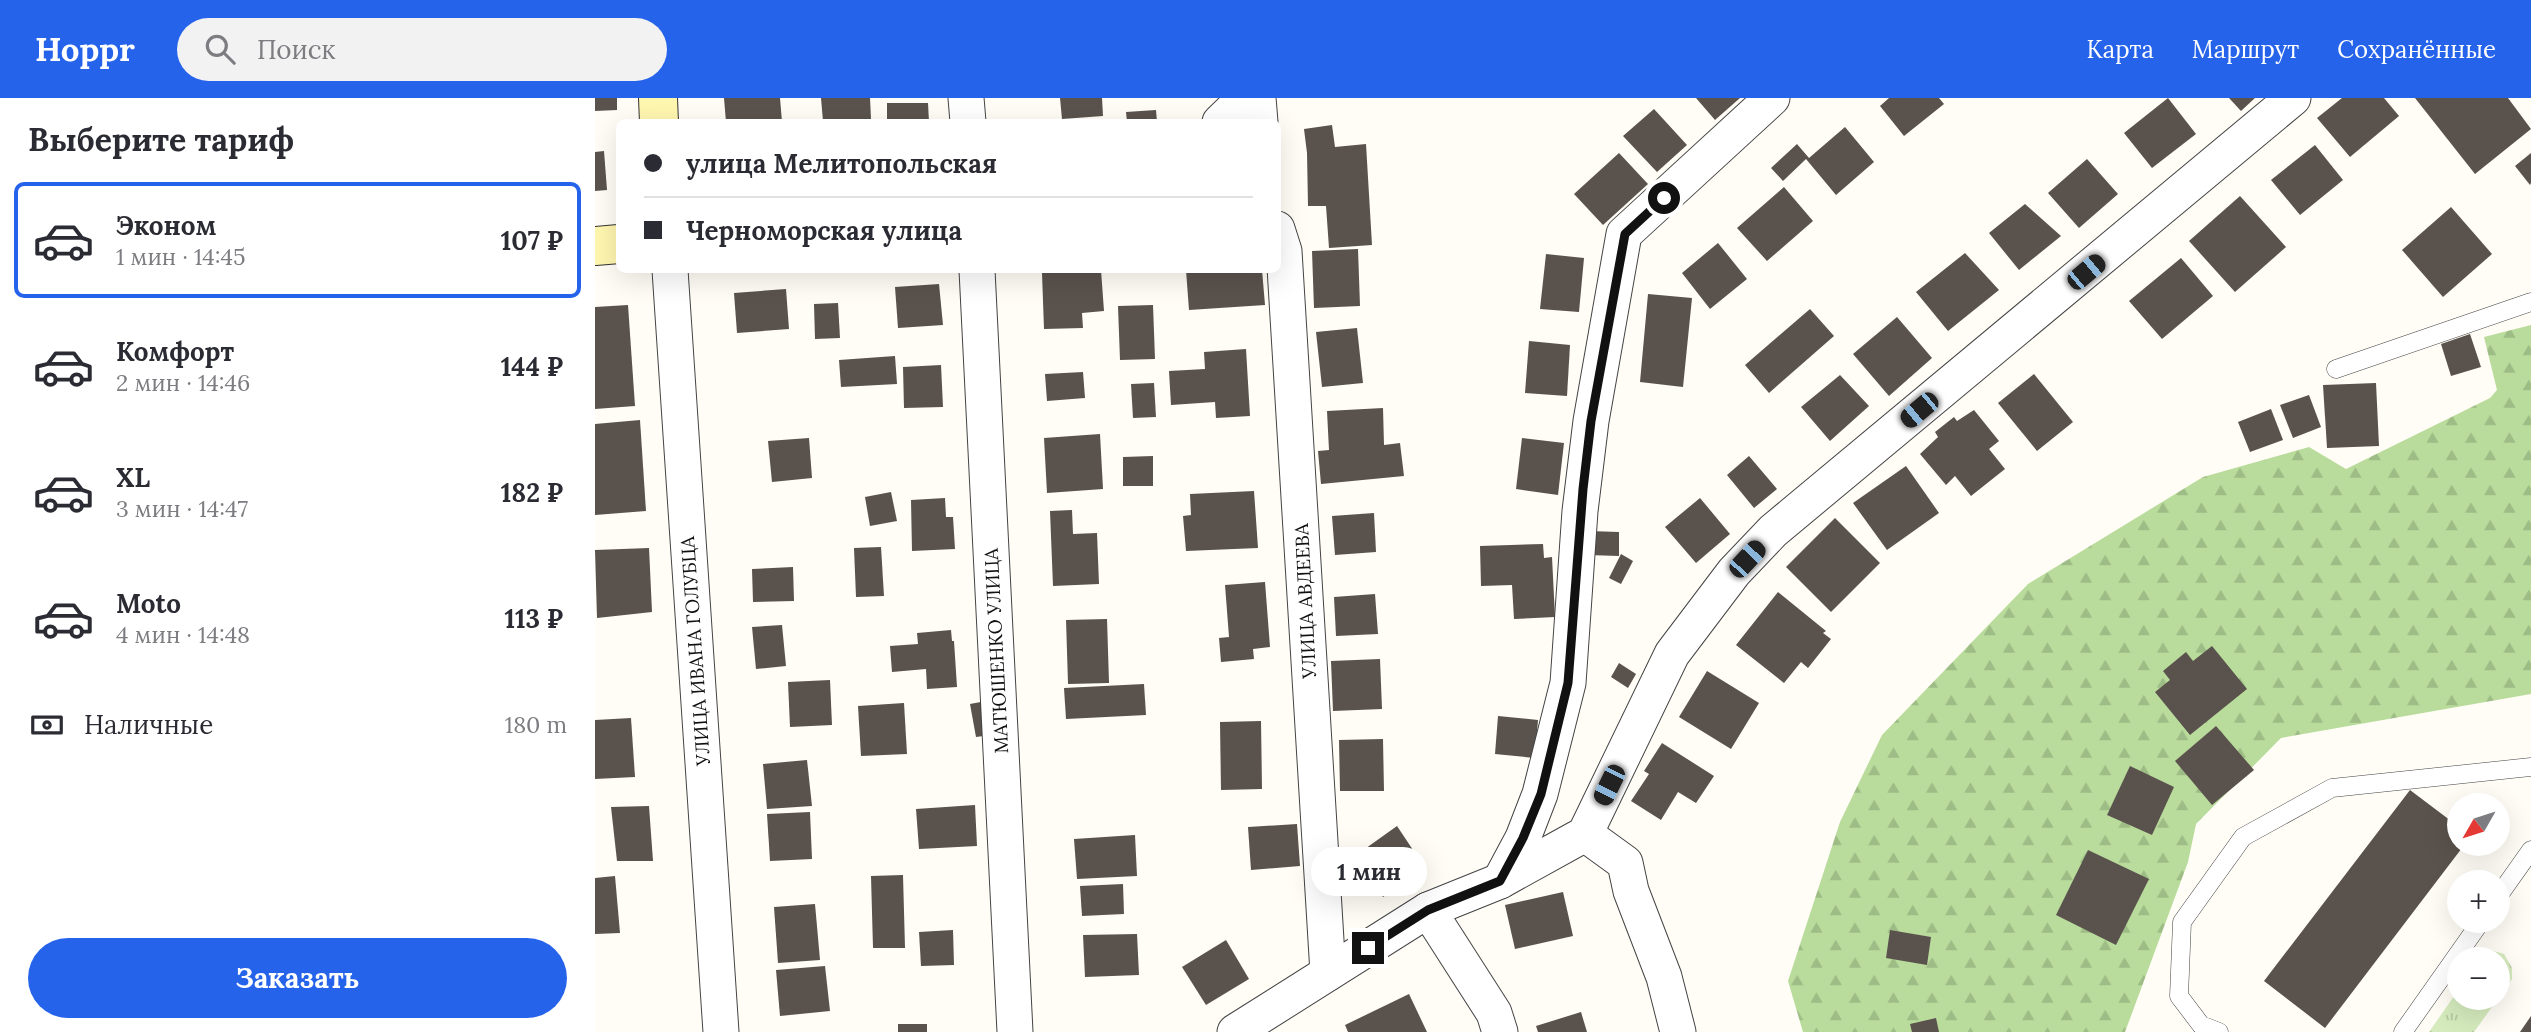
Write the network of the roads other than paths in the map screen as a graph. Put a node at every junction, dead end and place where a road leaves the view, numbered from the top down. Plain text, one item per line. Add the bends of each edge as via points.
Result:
1 (658, 98) edge
2 (966, 98) edge
3 (1245, 98) edge
4 (1258, 98) edge
5 (1772, 98) edge
6 (2293, 98) edge
7 (659, 119) edge
8 (968, 119) edge
9 (1223, 119) edge
10 (1260, 119) edge
11 (1281, 242) edge
12 (616, 244) edge
13 (595, 246) edge
14 (670, 273) edge
15 (977, 273) edge
16 (2531, 302) edge
17 (2336, 369) dead end
18 (2531, 767) edge
19 (1585, 834) junction
20 (2531, 850) edge
21 (2510, 880) edge
22 (1500, 881) junction
23 (1428, 910) junction
24 (2472, 933) edge
25 (1328, 973) junction
26 (721, 1032) edge
27 (1015, 1032) edge
28 (1235, 1032) edge
29 (1500, 1032) edge
30 (1678, 1032) edge
31 (2219, 1032) edge
32 (2403, 1032) edge

1 - 7 street
2 - 8 street
3 - 9 street
4 - 10 street
5 - 22 street via 1625,234 1581,498 1568,683 1541,794
6 - 19 street via 1773,531 1734,572 1672,654
11 - 25 street, УЛИЦА АВДЕЕВА
12 - 13 street
14 - 26 street, УЛИЦА ИВАНА ГОЛУБЦА
15 - 27 street, МАТЮШЕНКО УЛИЦА
16 - 17 lane
18 - 31 lane via 2332,788 2243,837 2182,922 2179,996 2201,1025
19 - 22 street
19 - 30 street via 1625,863
20 - 21 lane
22 - 23 street
23 - 25 street
23 - 29 street via 1494,1013
24 - 32 lane
25 - 28 street

